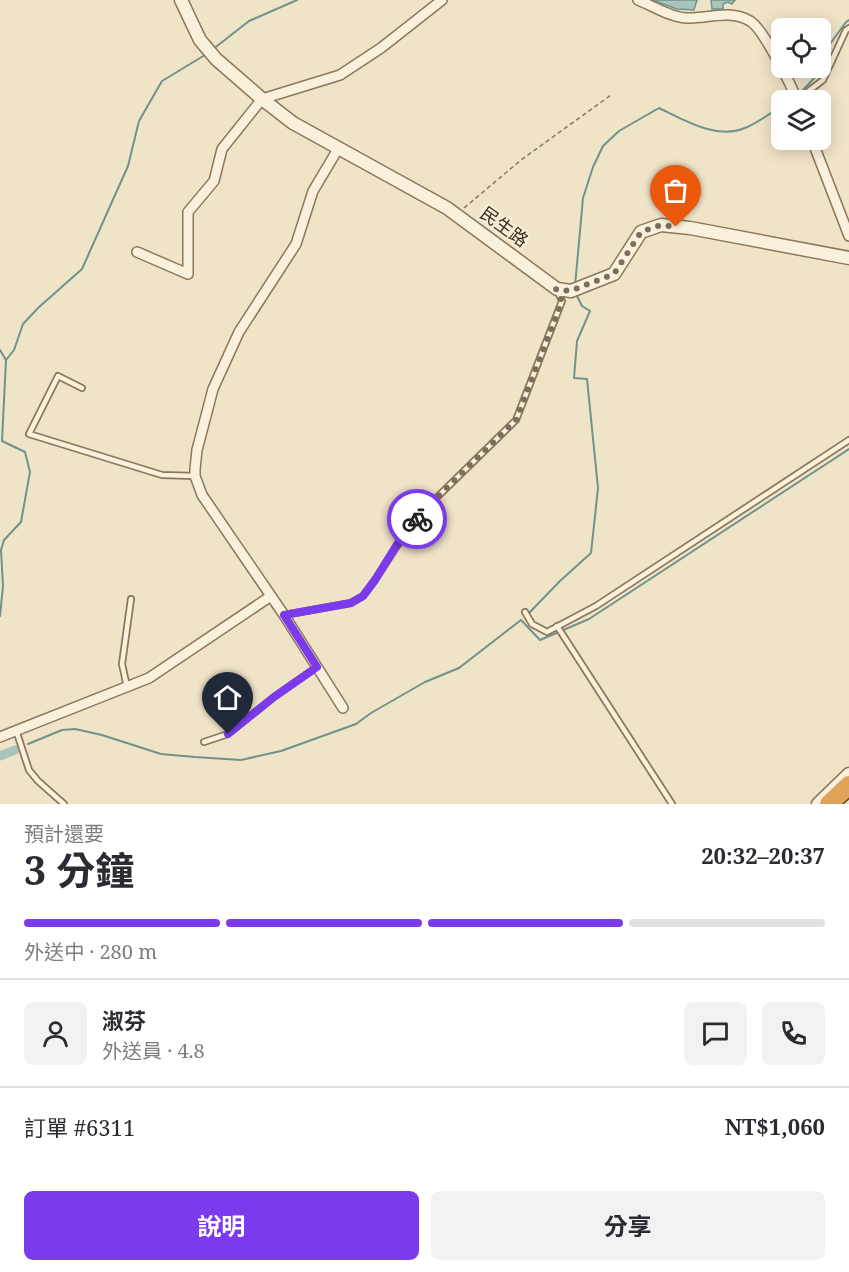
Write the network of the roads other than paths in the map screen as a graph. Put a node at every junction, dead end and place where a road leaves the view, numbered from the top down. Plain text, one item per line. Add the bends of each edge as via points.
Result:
1 (180, 0) edge
2 (442, 0) edge
3 (638, 0) edge
4 (849, 28) edge
5 (793, 90) edge
6 (810, 90) edge
7 (262, 99) junction
8 (338, 149) junction
9 (816, 150) edge
10 (849, 236) edge
11 (137, 252) dead end
12 (849, 258) edge
13 (556, 289) junction
14 (82, 388) dead end
15 (849, 440) edge
16 (195, 476) junction
17 (271, 596) junction
18 (131, 599) dead end
19 (525, 612) dead end
20 (284, 615) junction
21 (557, 626) junction
22 (317, 667) junction
23 (127, 687) junction
24 (343, 708) dead end
25 (16, 730) junction
26 (0, 737) edge
27 (204, 742) dead end
28 (849, 774) edge
29 (849, 785) edge
30 (849, 801) edge
31 (64, 804) edge
32 (672, 804) edge
33 (818, 804) edge
34 (829, 804) edge
35 (846, 804) edge

1 - 7 street, 民生路 via 210,52
2 - 7 street via 340,75
3 - 5 street via 686,18 712,14 752,21
4 - 6 lane via 823,80
7 - 8 street, 民生路 via 293,123
7 - 11 street via 222,149 213,181 188,212 188,274
8 - 13 street, 民生路 via 457,214
8 - 16 street via 313,191 296,244 239,332 213,389 197,450
9 - 10 street
12 - 13 street, 民生路 via 661,225 641,232 614,274 570,291
13 - 20 lane via 562,301 516,420 426,508 363,596 351,603
14 - 16 lane via 58,376 29,434 162,475
15 - 21 lane via 596,606
16 - 17 street via 202,495
17 - 20 street
17 - 23 street via 149,678
18 - 23 lane via 122,664
19 - 21 lane via 532,624 547,632
20 - 22 street
21 - 32 lane
22 - 24 street
22 - 27 lane via 228,734
23 - 25 street
25 - 26 street
25 - 31 lane via 29,770
28 - 33 street
29 - 34 highway
30 - 35 highway

